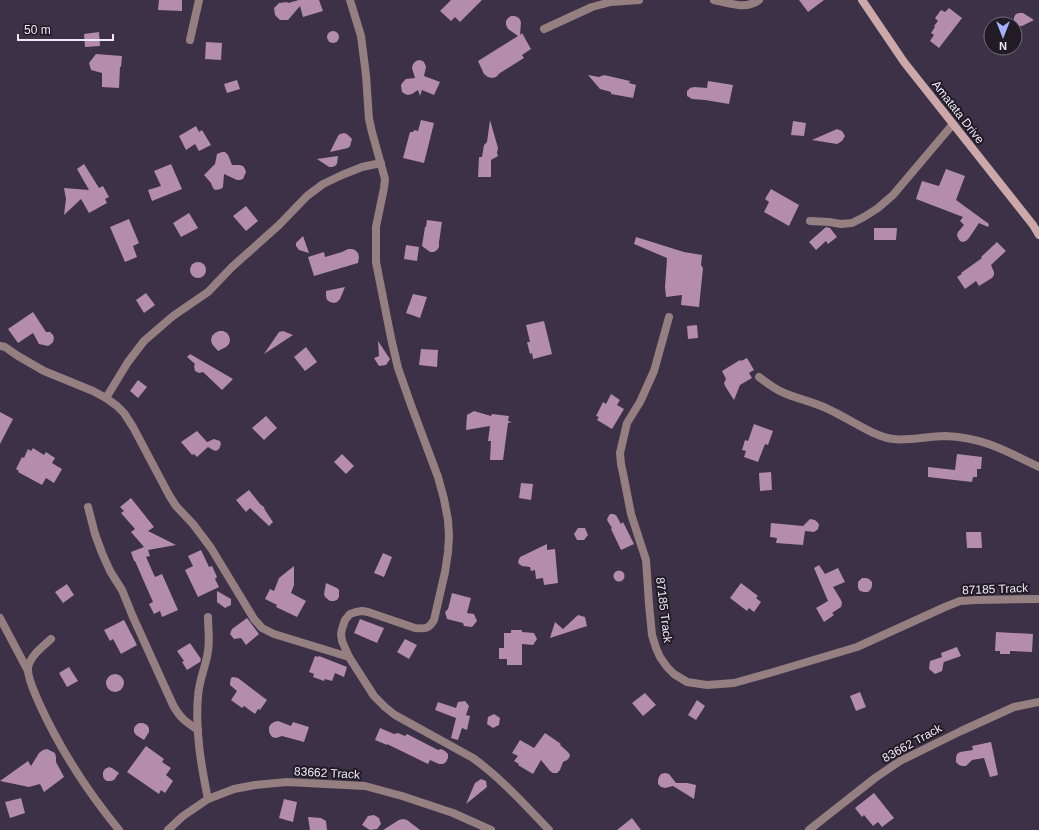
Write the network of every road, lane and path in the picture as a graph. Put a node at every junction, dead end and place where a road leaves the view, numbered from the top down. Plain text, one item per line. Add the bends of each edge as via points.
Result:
1 (199, 0) edge
2 (350, 0) edge
3 (639, 0) edge
4 (714, 0) edge
5 (759, 0) edge
6 (862, 0) edge
7 (544, 30) dead end
8 (190, 40) dead end
9 (952, 124) junction
10 (381, 164) junction
11 (810, 221) dead end
12 (1039, 236) edge
13 (669, 317) dead end
14 (0, 346) edge
15 (759, 377) dead end
16 (106, 398) junction
17 (1039, 467) edge
18 (88, 508) dead end
19 (1039, 599) edge
20 (208, 617) dead end
21 (0, 618) edge
22 (50, 639) dead end
23 (349, 657) junction
24 (28, 670) junction
25 (1039, 702) edge
26 (198, 730) junction
27 (208, 799) junction
28 (119, 830) edge
29 (168, 830) edge
30 (491, 830) edge
31 (549, 830) edge
32 (809, 830) edge

1 - 8 street
2 - 10 street via 361,36 369,119
3 - 7 street via 611,2
4 - 5 street via 742,5
6 - 9 street, Amatata Drive via 904,62
9 - 11 street via 893,195 878,208 852,223
9 - 12 street, Amatata Drive via 1033,225
10 - 16 street via 362,167 342,175 323,184 307,196 208,292 173,316 144,341
10 - 23 street via 385,179 376,227 376,262 398,368 444,499 448,520 448,552 436,613 431,625 422,629 368,612 350,614 345,620 341,634
13 - 19 street, 87185 Track via 654,371 627,423 620,453 632,514 646,560 652,634 660,657 674,674 687,682 707,685 734,683 857,647 960,602
14 - 16 street via 44,370
15 - 17 street via 781,392 830,409 882,437 902,440 944,436 984,442 998,446
16 - 23 street via 124,413 176,506 211,548 262,628
18 - 26 street via 102,553 122,590 172,705 187,723
20 - 26 street via 208,651 199,691
21 - 24 street
22 - 24 street via 37,650
23 - 31 street via 374,696 385,707 485,766
24 - 28 street via 33,688 66,755 102,810
25 - 32 street, 83662 Track via 1014,707 900,761
26 - 27 street
27 - 29 street, 83662 Track
27 - 30 street, 83662 Track via 234,789 287,782 365,786 453,813

